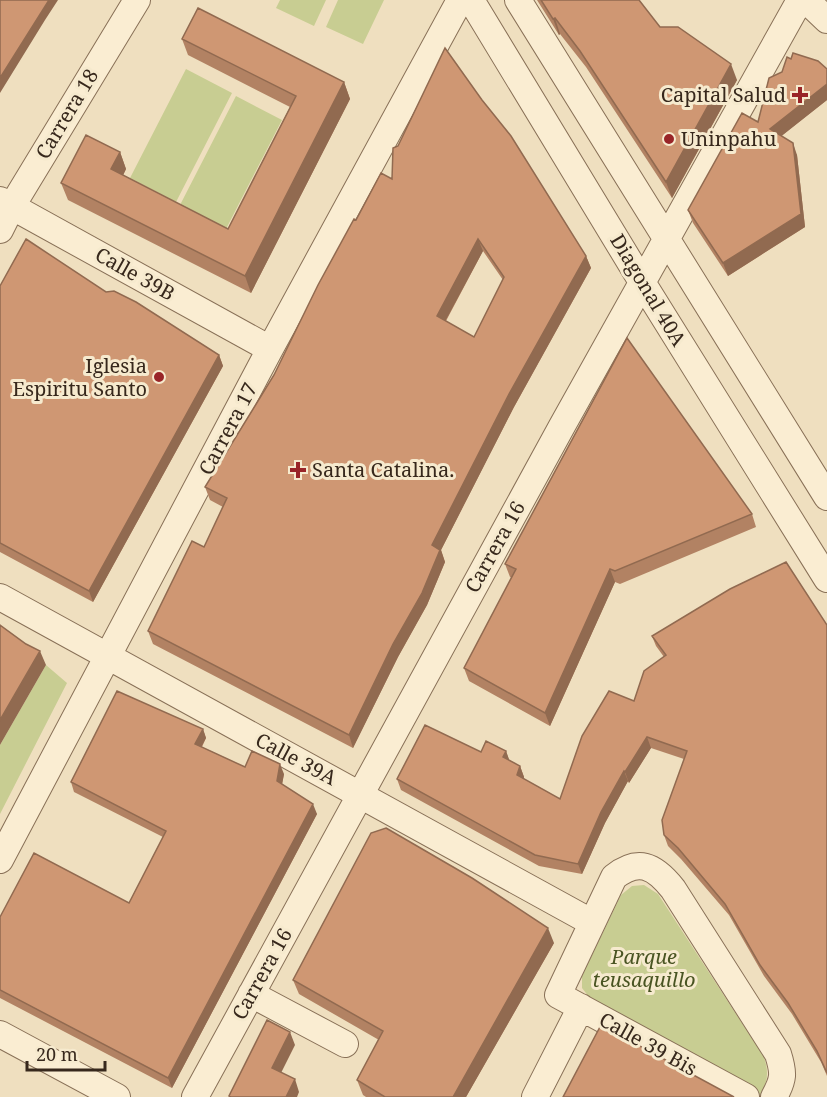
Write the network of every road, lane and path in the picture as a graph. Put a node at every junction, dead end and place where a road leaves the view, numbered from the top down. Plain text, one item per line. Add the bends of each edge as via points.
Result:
1 (136, 0) edge
2 (460, 0) edge
3 (471, 0) edge
4 (518, 0) edge
5 (800, 0) edge
6 (806, 0) edge
7 (827, 20) edge
8 (6, 203) edge
9 (0, 230) edge
10 (667, 237) junction
11 (642, 282) junction
12 (270, 349) junction
13 (827, 497) edge
14 (827, 579) edge
15 (0, 597) edge
16 (108, 657) junction
17 (360, 794) junction
18 (0, 860) edge
19 (591, 922) junction
20 (251, 994) junction
21 (581, 1007) junction
22 (0, 1034) edge
23 (345, 1044) dead end
24 (117, 1097) edge
25 (195, 1097) edge
26 (535, 1097) edge
27 (746, 1097) edge
28 (774, 1097) edge

1 - 8 street, Carrera 18
2 - 12 street, Carrera 17
3 - 11 street, Diagonal 40A
4 - 10 street
5 - 10 street, Carrera 16
6 - 7 street
8 - 9 street, Carrera 18
8 - 12 street, Calle 39B
10 - 11 street, Carrera 16
10 - 13 street
11 - 14 street, Diagonal 40A
11 - 17 street, Carrera 16
12 - 16 street, Carrera 17
15 - 16 street, Calle 39A
16 - 17 street, Calle 39A
16 - 18 street, Carrera 17
17 - 19 street, Calle 39A
17 - 20 street, Carrera 16
19 - 21 street, Calle 39 Bis via 558,995
19 - 28 street via 614,877 626,868 649,868 666,880 773,1045 783,1073
20 - 23 street
20 - 25 street, Carrera 16
21 - 26 street
21 - 27 street, Calle 39 Bis
22 - 24 street

